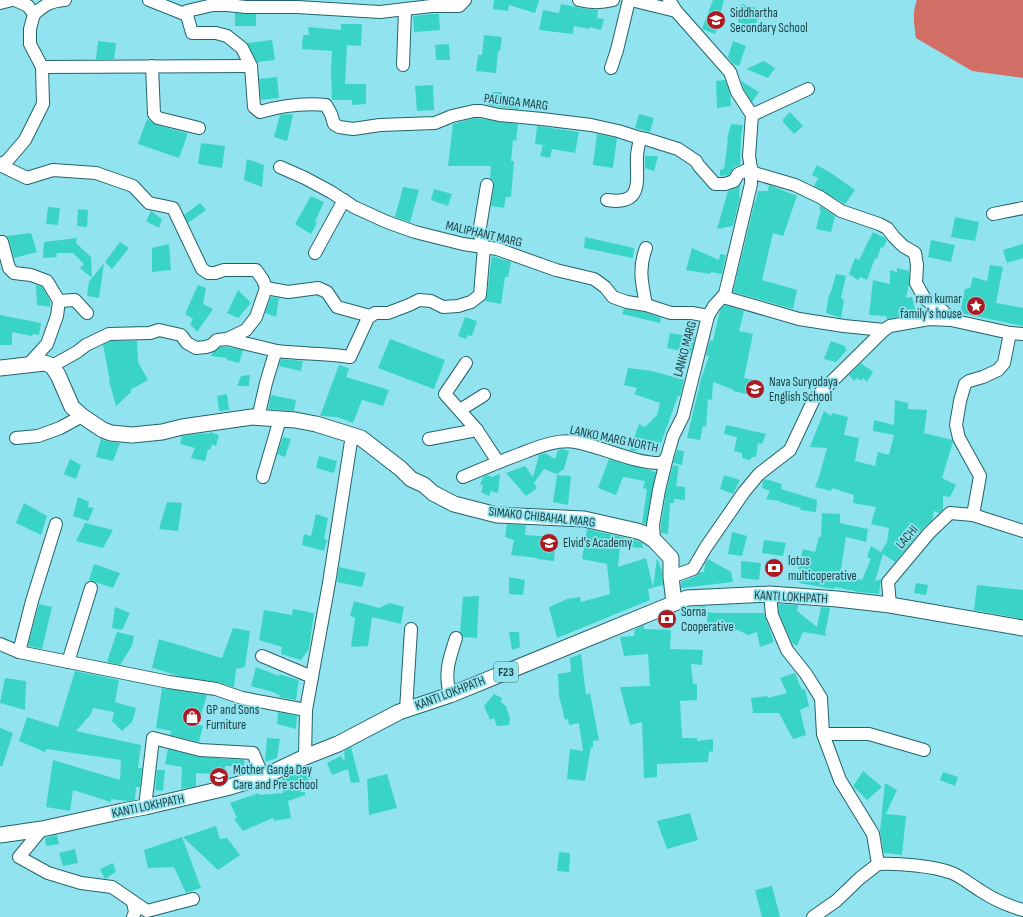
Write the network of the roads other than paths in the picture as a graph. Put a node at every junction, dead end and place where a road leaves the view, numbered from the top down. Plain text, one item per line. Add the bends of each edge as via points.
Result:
1 (14, 0) edge
2 (65, 0) edge
3 (149, 0) edge
4 (465, 0) edge
5 (579, 0) edge
6 (613, 0) edge
7 (630, 0) edge
8 (669, 0) edge
9 (0, 3) edge
10 (286, 4) edge
11 (405, 10) junction
12 (676, 12) junction
13 (34, 14) junction
14 (187, 15) junction
15 (403, 65) dead end
16 (152, 66) junction
17 (250, 66) junction
18 (42, 67) junction
19 (611, 68) dead end
20 (808, 88) dead end
21 (752, 116) junction
22 (199, 128) dead end
23 (640, 138) junction
24 (0, 164) edge
25 (280, 167) dead end
26 (751, 168) junction
27 (487, 185) dead end
28 (344, 200) junction
29 (607, 200) dead end
30 (1023, 208) edge
31 (993, 214) dead end
32 (0, 242) edge
33 (484, 247) junction
34 (646, 248) dead end
35 (315, 254) dead end
36 (266, 288) junction
37 (723, 297) junction
38 (59, 301) junction
39 (646, 305) junction
40 (87, 313) dead end
41 (370, 316) junction
42 (708, 316) junction
43 (951, 320) junction
44 (884, 330) junction
45 (1010, 333) junction
46 (1023, 334) edge
47 (228, 339) junction
48 (277, 351) junction
49 (466, 363) dead end
50 (28, 365) junction
51 (52, 366) junction
52 (0, 368) edge
53 (484, 395) dead end
54 (460, 410) junction
55 (82, 416) junction
56 (258, 418) junction
57 (280, 419) junction
58 (477, 430) junction
59 (352, 435) junction
60 (16, 438) dead end
61 (429, 439) dead end
62 (667, 457) junction
63 (498, 462) junction
64 (263, 477) dead end
65 (463, 477) dead end
66 (973, 515) junction
67 (56, 524) dead end
68 (1023, 531) edge
69 (654, 540) junction
70 (671, 577) junction
71 (91, 588) dead end
72 (770, 594) junction
73 (674, 603) junction
74 (890, 605) junction
75 (411, 628) dead end
76 (1023, 628) edge
77 (456, 638) dead end
78 (0, 644) edge
79 (19, 652) junction
80 (262, 656) dead end
81 (68, 662) junction
82 (312, 677) junction
83 (450, 694) junction
84 (306, 710) junction
85 (406, 710) junction
86 (823, 734) junction
87 (924, 750) dead end
88 (305, 757) junction
89 (263, 777) junction
90 (145, 807) junction
91 (42, 829) junction
92 (0, 835) edge
93 (878, 864) junction
94 (193, 899) dead end
95 (133, 902) junction
96 (1023, 910) edge
97 (133, 917) edge
98 (812, 917) edge

1 - 9 street
1 - 13 street via 28,6
2 - 13 street via 54,1
3 - 14 street
4 - 11 street via 459,6 431,6
5 - 6 street via 589,3
7 - 12 street
7 - 19 street
8 - 12 street
10 - 11 street via 297,7 380,12
10 - 14 street via 213,6 187,11
11 - 15 street
12 - 21 street via 730,72 737,92
13 - 18 street via 30,44
14 - 17 street via 192,33 216,33 227,36 242,48
16 - 17 street
16 - 18 street
16 - 22 street via 154,114 158,118
17 - 23 street, PALINGA MARG via 254,107 260,112 293,105 326,105 334,124 339,127 353,129 434,123 452,116 481,111 590,125 618,130
18 - 24 street via 43,104 26,140
20 - 21 street
21 - 26 street, LANKO MARG via 749,156
23 - 26 street, PALINGA MARG via 678,149 696,161 716,184 734,181 738,174
23 - 29 street via 633,194 621,201
24 - 36 street via 27,178 53,170 96,173 133,186 149,202 173,208 202,269 208,273 256,270
25 - 28 street, MALIPHANT MARG
26 - 37 street, LANKO MARG via 751,184
26 - 43 street via 754,173 795,185 841,211 887,228 903,246 915,253 916,283 925,298
27 - 33 street via 479,233
28 - 33 street, MALIPHANT MARG via 386,222 463,244
28 - 35 street
30 - 31 street
32 - 38 street via 9,268 14,272 47,281
33 - 39 street, MALIPHANT MARG via 594,279 613,297
33 - 41 street via 480,295 471,302 443,307 431,301 419,300 388,313 375,313
34 - 39 street via 641,271
36 - 41 street via 288,292 318,288 327,292 337,307
36 - 47 street via 256,317 246,330
37 - 42 street, LANKO MARG
37 - 44 street via 799,319
38 - 40 street via 75,300
38 - 50 street via 57,316 47,344
39 - 42 street, MALIPHANT MARG via 671,313
41 - 48 street via 350,357 327,353
42 - 62 street, LANKO MARG via 683,416 673,436
43 - 44 street via 922,320 890,326
43 - 45 street
44 - 70 street via 814,400 790,450 759,474 744,492 693,569
45 - 46 street
45 - 66 street via 1004,363 998,370 968,381 960,401 957,432 980,476
47 - 48 street
47 - 51 street via 217,340 212,345 196,348 187,343 181,335 159,330 150,333 109,334
48 - 56 street
49 - 54 street via 445,394
50 - 51 main road via 44,363
50 - 52 main road
51 - 55 main road, SIMAKO CHIBAHAL MARG via 72,407
53 - 54 street
54 - 58 street
55 - 56 main road, SIMAKO CHIBAHAL MARG via 103,430 132,435
55 - 60 street via 38,436
56 - 57 main road, SIMAKO CHIBAHAL MARG
57 - 59 main road, SIMAKO CHIBAHAL MARG via 316,424
57 - 64 street
58 - 61 street
58 - 63 street
59 - 69 main road, SIMAKO CHIBAHAL MARG via 361,438 411,479 454,504 497,515 584,519 637,531
59 - 82 street
62 - 63 street, LANKO MARG NORTH via 662,463 655,463 566,441 542,445
62 - 69 street, LANKO MARG via 653,525
63 - 65 street, LANKO MARG NORTH
66 - 68 street, LACHI
66 - 74 street, LACHI via 950,513 929,533 888,582
67 - 79 street
69 - 70 main road, SIMAKO CHIBAHAL MARG via 671,558
70 - 73 main road, SIMAKO CHIBAHAL MARG
71 - 81 street
72 - 73 main road, KANTI LOKHPATH / F23 via 687,598
72 - 74 main road, KANTI LOKHPATH / F23
72 - 86 street via 772,615 788,650 821,698
73 - 83 main road, KANTI LOKHPATH / F23
74 - 76 main road, KANTI LOKHPATH / F23
75 - 85 street
77 - 83 street via 449,660 447,681
78 - 79 street
79 - 81 street
80 - 82 street
81 - 84 street via 169,682 216,688 242,698
82 - 84 street
83 - 85 main road, KANTI LOKHPATH / F23
84 - 88 street
85 - 88 main road, KANTI LOKHPATH / F23 via 338,744
86 - 87 street via 869,734
86 - 93 street via 840,780 873,834
88 - 89 main road, KANTI LOKHPATH / F23
89 - 90 main road, KANTI LOKHPATH / F23
89 - 90 street via 253,753 200,750 153,738
90 - 91 main road, KANTI LOKHPATH / F23
91 - 92 main road, KANTI LOKHPATH / F23
91 - 95 street via 19,857 48,873 80,883 112,887
93 - 96 street via 921,866 953,873 981,892
93 - 98 street via 836,901
94 - 95 street via 147,911
95 - 97 street

